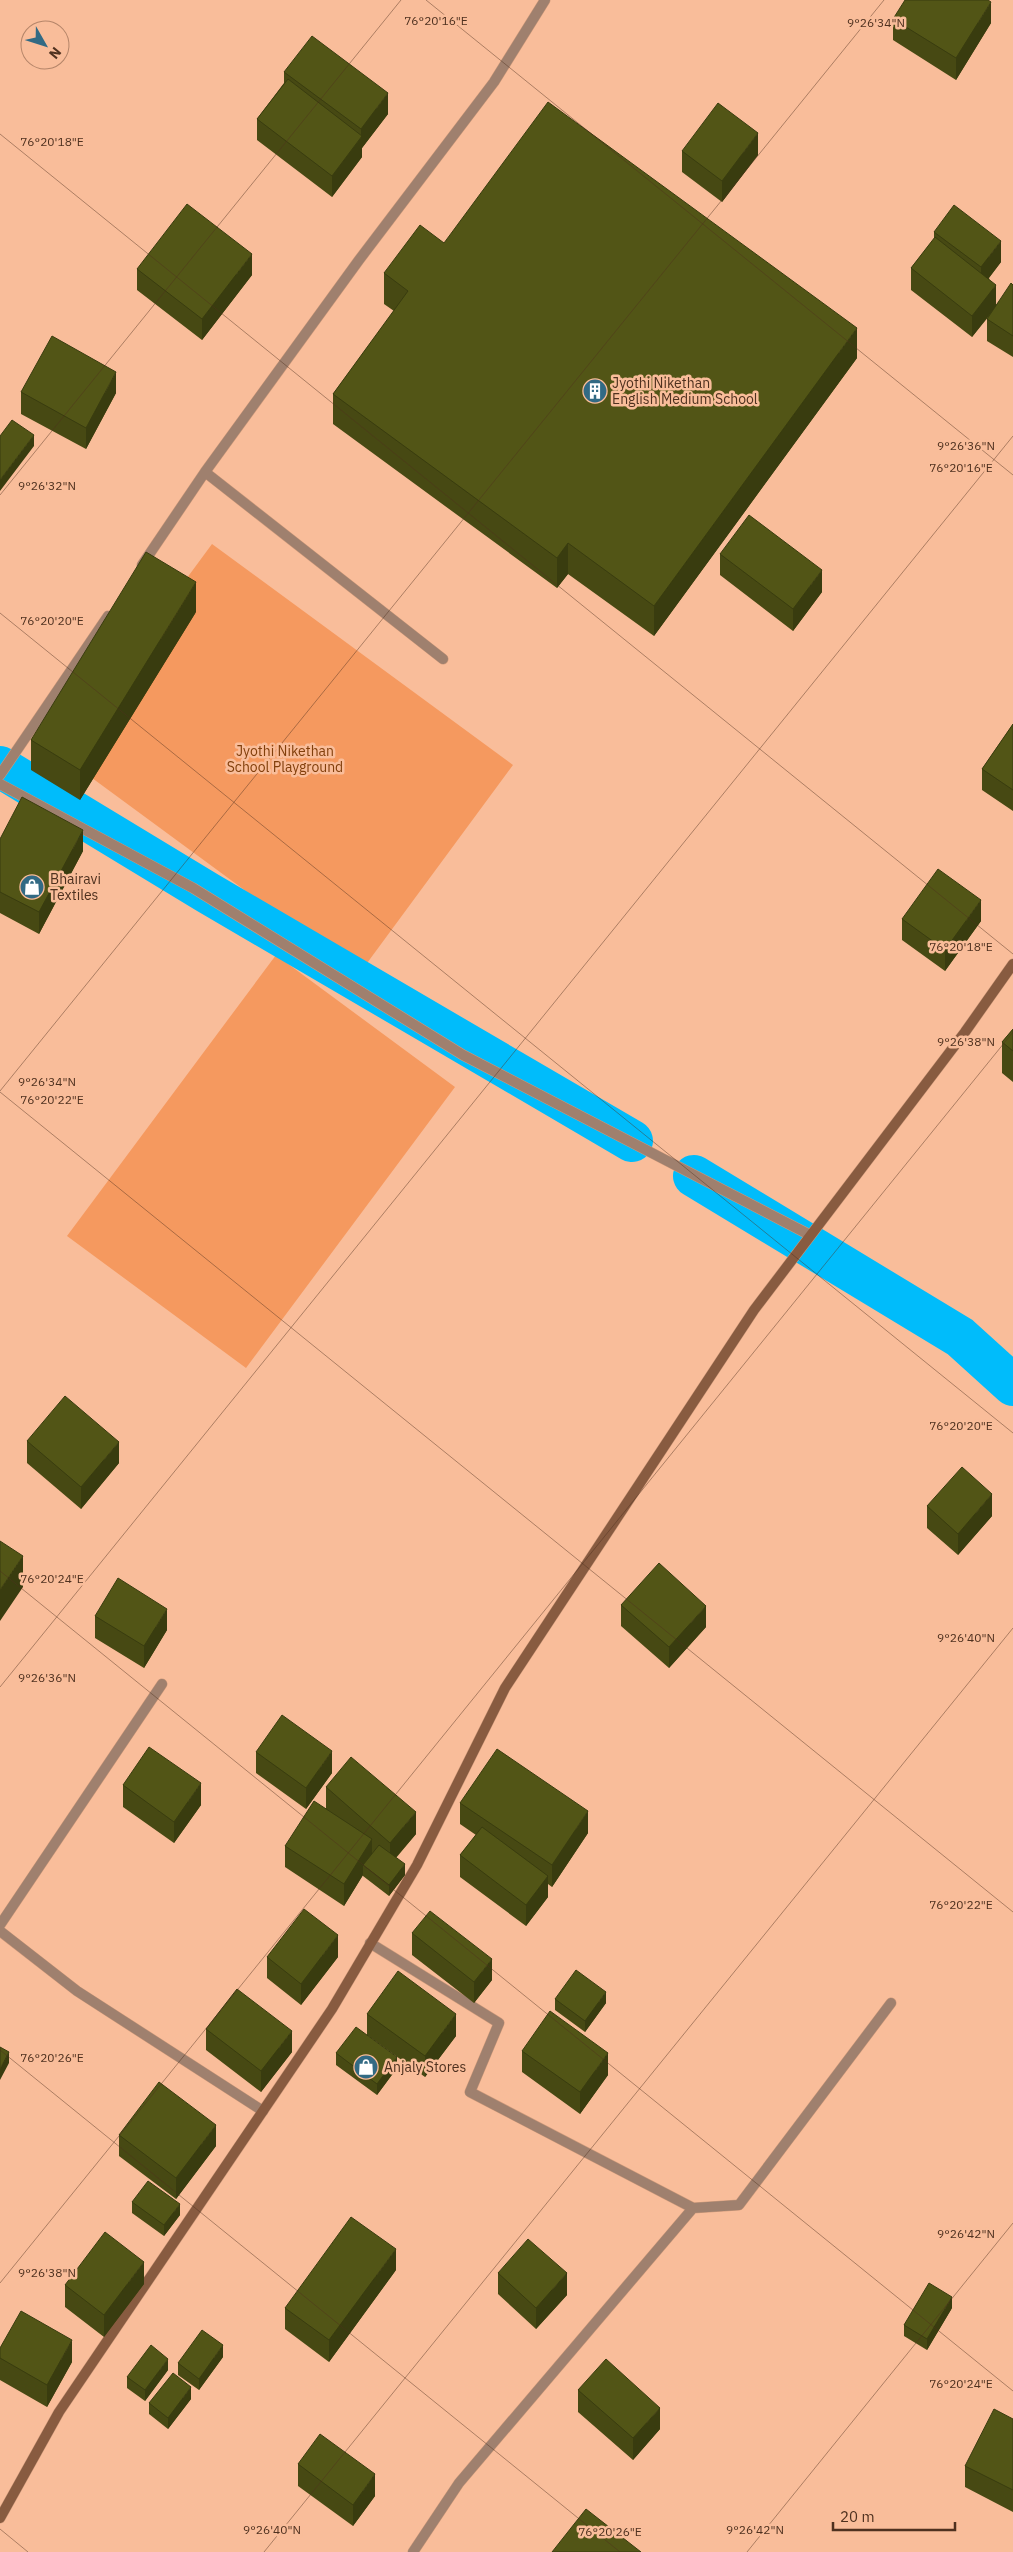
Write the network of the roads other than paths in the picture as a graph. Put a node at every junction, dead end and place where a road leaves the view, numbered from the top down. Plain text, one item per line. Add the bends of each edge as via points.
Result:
1 (545, 0) edge
2 (205, 472) junction
3 (133, 578) edge
4 (111, 611) edge
5 (443, 658) dead end
6 (0, 775) edge
7 (0, 784) edge
8 (1013, 964) edge
9 (810, 1235) junction
10 (162, 1684) dead end
11 (0, 1925) edge
12 (0, 1931) edge
13 (370, 1944) junction
14 (891, 2004) dead end
15 (263, 2111) junction
16 (693, 2208) junction
17 (0, 2518) edge
18 (413, 2552) edge

1 - 2 street via 494,82
2 - 3 street
2 - 5 street
4 - 6 street
7 - 9 street via 194,888 463,1055
8 - 9 street
9 - 13 street via 754,1310 505,1688 417,1865
10 - 11 street
12 - 15 street via 77,1991
13 - 15 street via 332,2009
13 - 16 street via 499,2023 470,2092
14 - 16 street via 739,2205
15 - 17 street via 59,2412
16 - 18 street via 459,2483

